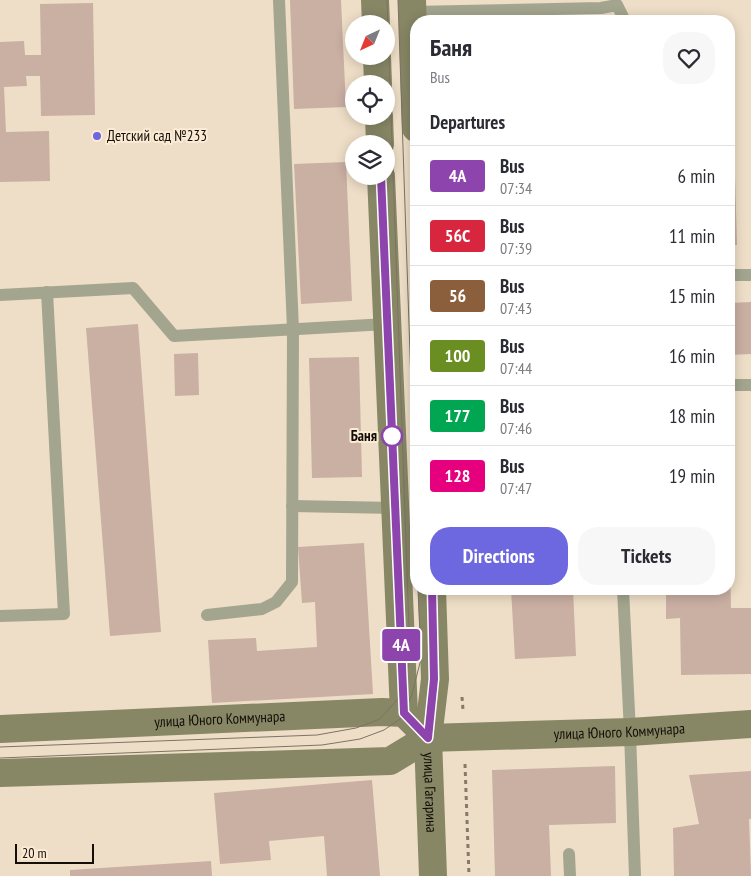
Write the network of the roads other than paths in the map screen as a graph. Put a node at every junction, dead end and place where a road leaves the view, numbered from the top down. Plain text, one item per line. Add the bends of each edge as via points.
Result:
1 (279, 0) edge
2 (375, 0) edge
3 (576, 4) edge
4 (412, 6) edge
5 (376, 15) edge
6 (622, 15) edge
7 (382, 185) edge
8 (735, 275) edge
9 (751, 275) edge
10 (47, 292) junction
11 (0, 295) edge
12 (387, 324) junction
13 (293, 329) junction
14 (735, 385) edge
15 (751, 385) edge
16 (292, 506) junction
17 (395, 508) junction
18 (432, 595) edge
19 (623, 595) edge
20 (207, 615) dead end
21 (0, 616) edge
22 (404, 713) junction
23 (751, 724) edge
24 (0, 729) edge
25 (630, 732) junction
26 (428, 738) junction
27 (0, 773) edge
28 (569, 854) dead end
29 (433, 876) edge
30 (570, 876) edge
31 (635, 876) edge

1 - 13 lane
2 - 5 street
3 - 4 lane
3 - 6 lane via 601,8 617,5
7 - 12 street
8 - 9 lane
10 - 11 lane
10 - 13 lane via 133,288 174,336
10 - 21 lane via 64,614
12 - 13 lane
12 - 17 street
13 - 16 lane
14 - 15 lane
16 - 17 lane
16 - 20 lane via 292,582 276,602 262,608
17 - 22 street
18 - 26 street, улица Гагарина via 434,679
19 - 25 lane
22 - 24 street, улица Юного Коммунара
22 - 26 street
23 - 25 street, улица Юного Коммунара
25 - 26 street, улица Юного Коммунара
25 - 31 lane
26 - 27 street, улица Юного Коммунара via 390,761
26 - 29 street, улица Гагарина
28 - 30 lane

